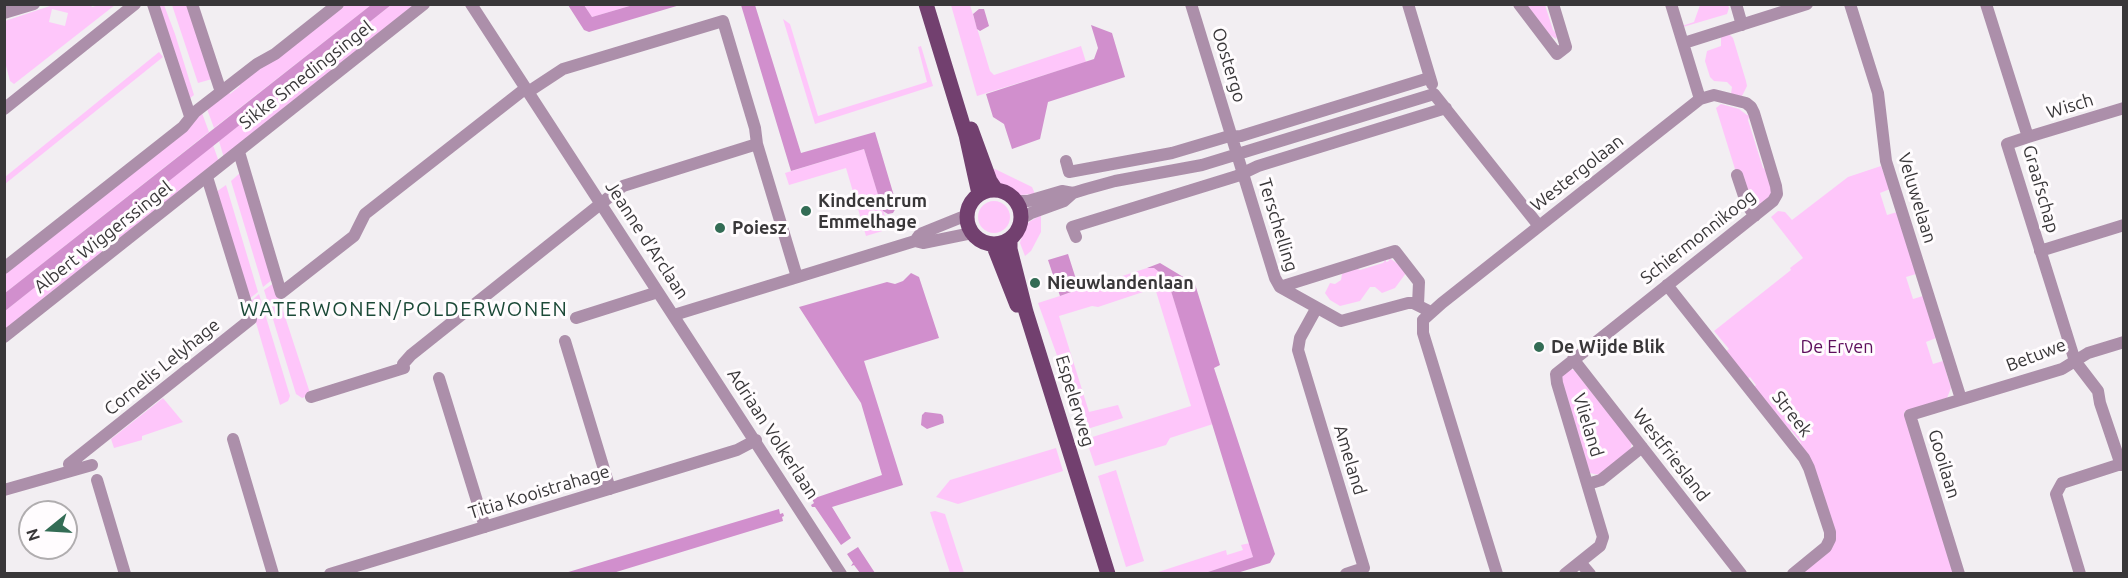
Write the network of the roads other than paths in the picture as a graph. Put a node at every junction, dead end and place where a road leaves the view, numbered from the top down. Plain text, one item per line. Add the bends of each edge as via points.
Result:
1 (34, 4) edge
2 (135, 4) edge
3 (153, 4) edge
4 (192, 4) edge
5 (338, 4) edge
6 (424, 4) edge
7 (471, 4) edge
8 (926, 4) edge
9 (933, 4) edge
10 (1191, 4) edge
11 (1408, 4) edge
12 (1519, 4) edge
13 (1553, 4) edge
14 (1671, 4) edge
15 (1736, 4) edge
16 (1807, 4) edge
17 (1850, 4) edge
18 (1986, 4) edge
19 (4, 12) edge
20 (1742, 24) junction
21 (1684, 43) junction
22 (1430, 78) junction
23 (527, 90) junction
24 (220, 92) junction
25 (1434, 94) junction
26 (1700, 99) junction
27 (1446, 108) junction
28 (2124, 108) edge
29 (4, 109) edge
30 (190, 116) junction
31 (1232, 136) junction
32 (2028, 137) junction
33 (757, 144) junction
34 (238, 152) junction
35 (1237, 154) junction
36 (1066, 161) dead end
37 (223, 164) joint
38 (1243, 173) junction
39 (1737, 175) dead end
40 (207, 177) junction
41 (996, 190) junction
42 (1073, 193) junction
43 (979, 194) junction
44 (1016, 201) junction
45 (601, 204) junction
46 (967, 215) junction
47 (1755, 216) junction
48 (1021, 219) junction
49 (2124, 225) edge
50 (1539, 226) junction
51 (972, 233) junction
52 (1076, 237) dead end
53 (1010, 238) junction
54 (915, 241) junction
55 (993, 244) junction
56 (2040, 251) junction
57 (4, 268) edge
58 (797, 277) junction
59 (1667, 285) junction
60 (1280, 287) junction
61 (658, 291) junction
62 (1418, 305) junction
63 (1316, 309) junction
64 (1431, 312) junction
65 (674, 315) junction
66 (576, 318) dead end
67 (4, 337) edge
68 (565, 341) dead end
69 (2124, 342) edge
70 (1573, 359) junction
71 (2075, 361) junction
72 (1556, 375) joint
73 (439, 378) dead end
74 (311, 397) dead end
75 (1961, 399) junction
76 (232, 439) dead end
77 (756, 440) junction
78 (1642, 447) junction
79 (2122, 464) edge
80 (92, 465) dead end
81 (71, 470) junction
82 (97, 480) dead end
83 (1588, 484) junction
84 (610, 489) junction
85 (4, 490) edge
86 (485, 527) junction
87 (1580, 562) junction
88 (125, 573) edge
89 (273, 573) edge
90 (330, 573) edge
91 (839, 573) edge
92 (1101, 573) edge
93 (1108, 573) edge
94 (1346, 573) edge
95 (1497, 573) edge
96 (1565, 573) edge
97 (1590, 573) edge
98 (1741, 573) edge
99 (1793, 573) edge
100 (1959, 573) edge
101 (2080, 573) edge

1 - 19 street
2 - 29 street
3 - 30 street
4 - 24 street
5 - 24 street
6 - 34 street, Sikke Smedingsingel
7 - 23 street, Jeanne d'Arclaan
8 - 43 main road via 966,135
9 - 41 main road via 968,119
10 - 31 street, Oostergo
11 - 22 street
12 - 13 street via 1557,54 1566,47
14 - 21 street
15 - 20 street
16 - 20 street
17 - 75 street, Veluwelaan via 1878,93 1885,157
18 - 32 street, Graafschap
20 - 21 street
21 - 26 street
22 - 25 street
22 - 31 street
23 - 33 street via 563,69 723,21
23 - 34 street, Sikke Smedingsingel via 365,214 354,236 282,293
23 - 45 street, Jeanne d'Arclaan
24 - 30 street
25 - 27 street
25 - 35 street
26 - 47 street, Schiermonnikoog via 1720,96 1746,103 1753,110 1777,189 1773,201
26 - 50 street, Westergolaan
27 - 38 street
27 - 50 street
28 - 32 street, Wisch
30 - 57 street via 183,127
31 - 35 street
31 - 36 street via 1172,153 1069,172
32 - 56 street, Graafschap via 2007,144
33 - 45 street via 625,185
33 - 58 street
34 - 37 street, Sikke Smedingsingel
35 - 38 street
35 - 42 street
37 - 40 street, Albert Wiggerssingel
38 - 52 street via 1072,227
38 - 60 street, Terschelling
39 - 47 street via 1747,206
40 - 67 street, Albert Wiggerssingel
40 - 81 street, Cornelis Lelyhage via 251,319 69,464
41 - 43 main road
41 - 44 main road
42 - 44 street via 1062,191
42 - 48 street via 1064,201
43 - 46 main road
44 - 48 main road
45 - 61 street, Jeanne d'Arclaan
45 - 74 street via 411,355 403,364 404,369
46 - 51 main road
46 - 54 street, Jeanne d'Arclaan via 920,234
47 - 59 street, Schiermonnikoog
48 - 53 main road
49 - 56 street
50 - 64 street, Westergolaan
51 - 54 street, Jeanne d'Arclaan via 923,243
51 - 55 main road
53 - 55 main road
53 - 93 main road, Espelerweg via 1026,312
54 - 58 street, Jeanne d'Arclaan
55 - 92 main road, Espelerweg via 1020,312
56 - 71 street, Graafschap
58 - 65 street, Jeanne d'Arclaan
59 - 70 street, Schiermonnikoog
59 - 99 street, Streek via 1809,468 1830,539 1826,547
60 - 62 street, Terschelling via 1395,251 1420,284
60 - 63 street, Terschelling
61 - 65 street, Jeanne d'Arclaan
61 - 66 street
62 - 63 street, Terschelling via 1404,303 1343,321
62 - 64 street
63 - 94 street, Ameland via 1298,345 1299,354 1364,568
64 - 95 street via 1423,320 1423,333
65 - 77 street, Adriaan Volkerlaan
68 - 84 street
69 - 71 street, Betuwe
70 - 72 street, Schiermonnikoog
70 - 78 street, Westfriesland
71 - 75 street, Betuwe via 2062,369
71 - 79 street, Graafschap via 2098,391
72 - 83 street, Vlieland
73 - 86 street
75 - 100 street, Gooilaan via 1910,415
76 - 89 street
77 - 84 street, Titia Kooistrahage via 746,447
77 - 91 street, Adriaan Volkerlaan
78 - 83 street, Vlieland via 1601,480
78 - 98 street, Westfriesland
79 - 101 street via 2062,483 2056,494
80 - 81 street
81 - 85 street
82 - 88 street
83 - 87 street, Vlieland via 1603,537 1601,545
84 - 86 street, Titia Kooistrahage
86 - 90 street, Titia Kooistrahage
87 - 96 street, Vlieland
87 - 97 street

